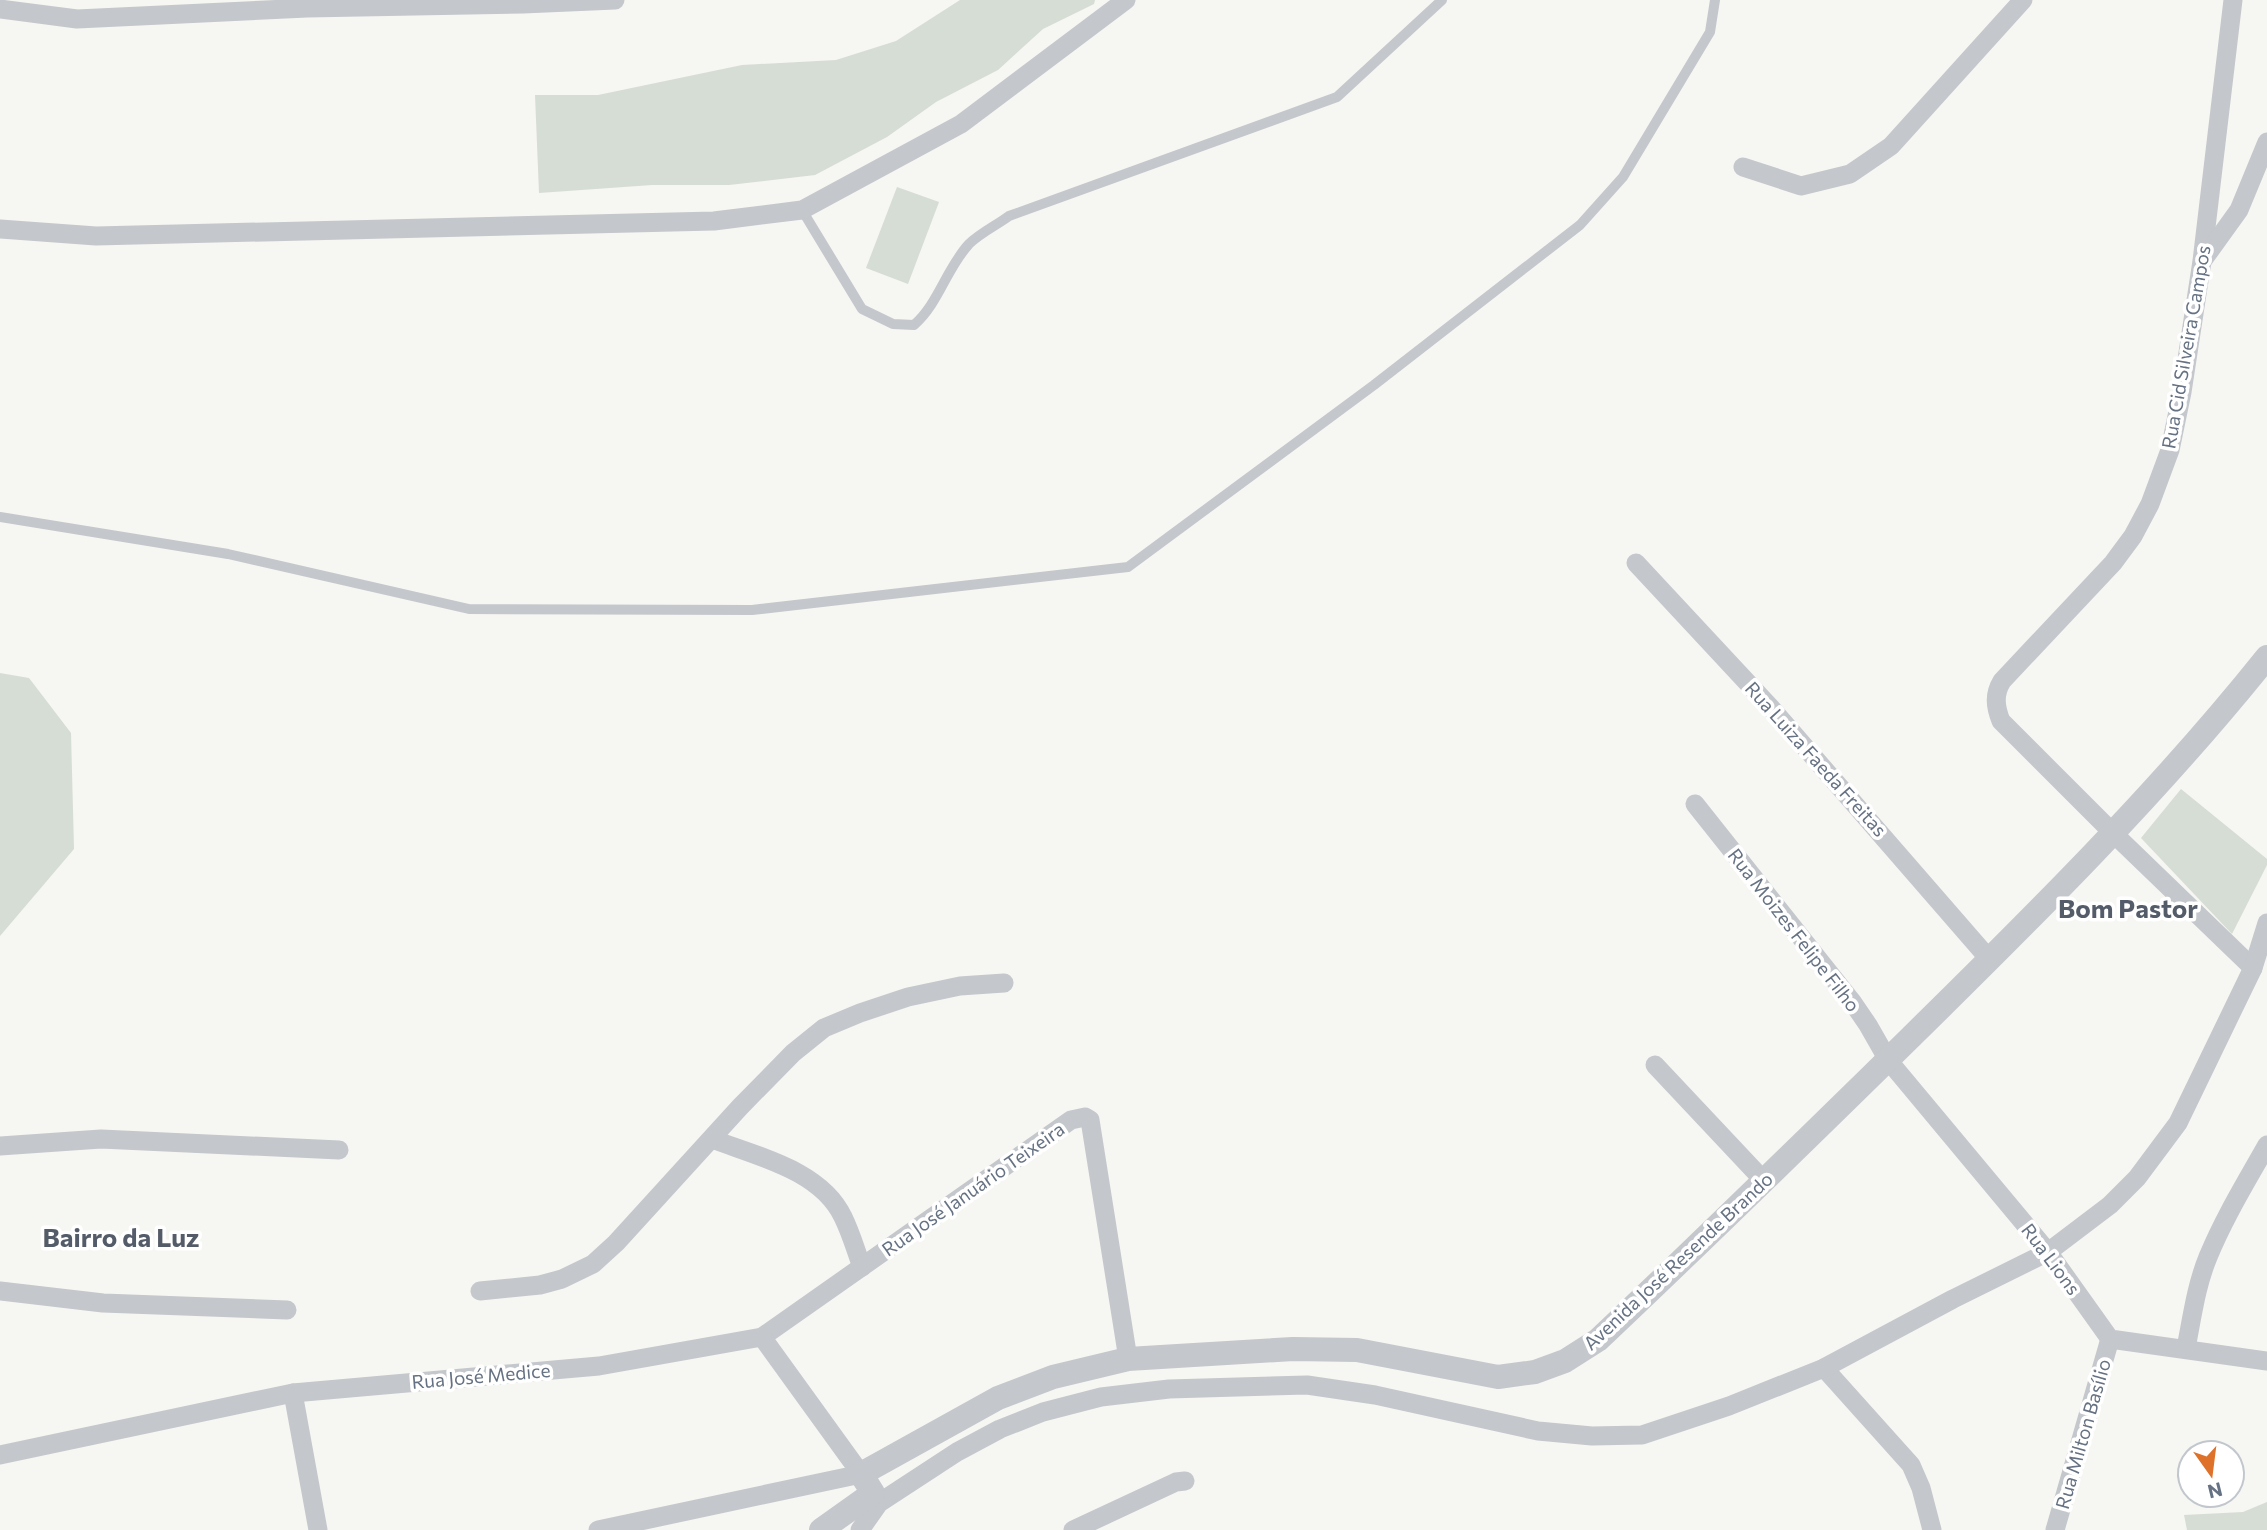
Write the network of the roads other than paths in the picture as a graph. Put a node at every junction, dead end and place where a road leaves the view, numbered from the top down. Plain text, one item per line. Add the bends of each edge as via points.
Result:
1 (615, 0) edge
2 (1126, 0) edge
3 (1442, 0) edge
4 (1715, 0) edge
5 (2022, 0) edge
6 (2233, 0) edge
7 (523, 2) edge
8 (307, 4) edge
9 (0, 9) edge
10 (76, 9) edge
11 (2267, 142) edge
12 (1743, 167) dead end
13 (802, 210) junction
14 (0, 229) edge
15 (2202, 261) junction
16 (0, 517) edge
17 (1636, 563) dead end
18 (2267, 657) edge
19 (1695, 804) dead end
20 (2113, 833) junction
21 (2267, 923) edge
22 (1990, 960) junction
23 (2253, 968) junction
24 (1004, 983) dead end
25 (1888, 1060) junction
26 (1655, 1065) dead end
27 (712, 1139) junction
28 (2267, 1145) edge
29 (0, 1146) edge
30 (339, 1150) dead end
31 (1765, 1182) junction
32 (2048, 1252) junction
33 (862, 1268) junction
34 (0, 1291) edge
35 (480, 1291) dead end
36 (287, 1310) dead end
37 (762, 1337) junction
38 (2110, 1339) junction
39 (2186, 1348) junction
40 (1128, 1359) junction
41 (2267, 1361) edge
42 (1824, 1368) junction
43 (293, 1393) junction
44 (0, 1455) edge
45 (1185, 1481) dead end
46 (871, 1490) junction
47 (318, 1530) edge
48 (598, 1530) edge
49 (821, 1530) edge
50 (860, 1530) edge
51 (1073, 1530) edge
52 (1932, 1530) edge
53 (2055, 1530) edge

1 - 7 street
2 - 13 street via 961,124
3 - 13 lane via 1337,97 1009,216 970,244 928,313 914,325 893,324 862,309
4 - 16 lane via 1710,32 1623,177 1580,225 1374,385 1128,566 752,610 469,609 228,554
5 - 12 street via 1891,146 1850,174 1801,186
6 - 15 street, Rua Cid Silveira Campos
7 - 8 street
8 - 10 street
9 - 10 street
11 - 15 street via 2239,210
13 - 14 street via 714,221 96,236
15 - 20 street, Rua Cid Silveira Campos via 2170,450 2150,503 2113,563 2002,681 1996,696 2001,720
17 - 22 street, Rua Luiza Faeda Freitas via 1771,708
18 - 20 street, Avenida José Resende Brando via 2215,722
19 - 25 street, Rua Moizes Felipe Filho via 1853,1003
20 - 22 street, Avenida José Resende Brando
20 - 23 street
21 - 23 street
22 - 25 street, Avenida José Resende Brando
23 - 32 street via 2178,1123 2137,1178 2110,1205
24 - 27 street via 960,986 908,998 824,1028 793,1053
25 - 31 street, Avenida José Resende Brando
25 - 32 street, Rua Lions
26 - 31 street
27 - 33 street via 795,1170 813,1184 842,1215
27 - 35 street via 593,1264 540,1285
28 - 39 street via 2208,1257
29 - 30 street via 101,1139
31 - 40 street, Avenida José Resende Brando via 1598,1340 1535,1373 1498,1377 1357,1350 1293,1349
32 - 38 street, Rua Lions
32 - 42 street
33 - 37 street, Rua José Januário Teixeira
33 - 40 street, Rua José Januário Teixeira via 1071,1120 1085,1117 1090,1120
34 - 36 street via 103,1303
37 - 43 street, Rua José Medice via 599,1366
37 - 46 street
38 - 39 street
38 - 53 street, Rua Milton Basílio
39 - 41 street
40 - 46 street, Avenida José Resende Brando via 1053,1377 998,1398
42 - 46 street via 1642,1435 1538,1431 1307,1385 1168,1389 1101,1397 1000,1429
42 - 52 street via 1911,1465
43 - 44 street, Rua José Medice
43 - 47 street
45 - 51 street
46 - 48 street
46 - 49 street, Avenida José Resende Brando
46 - 50 street

